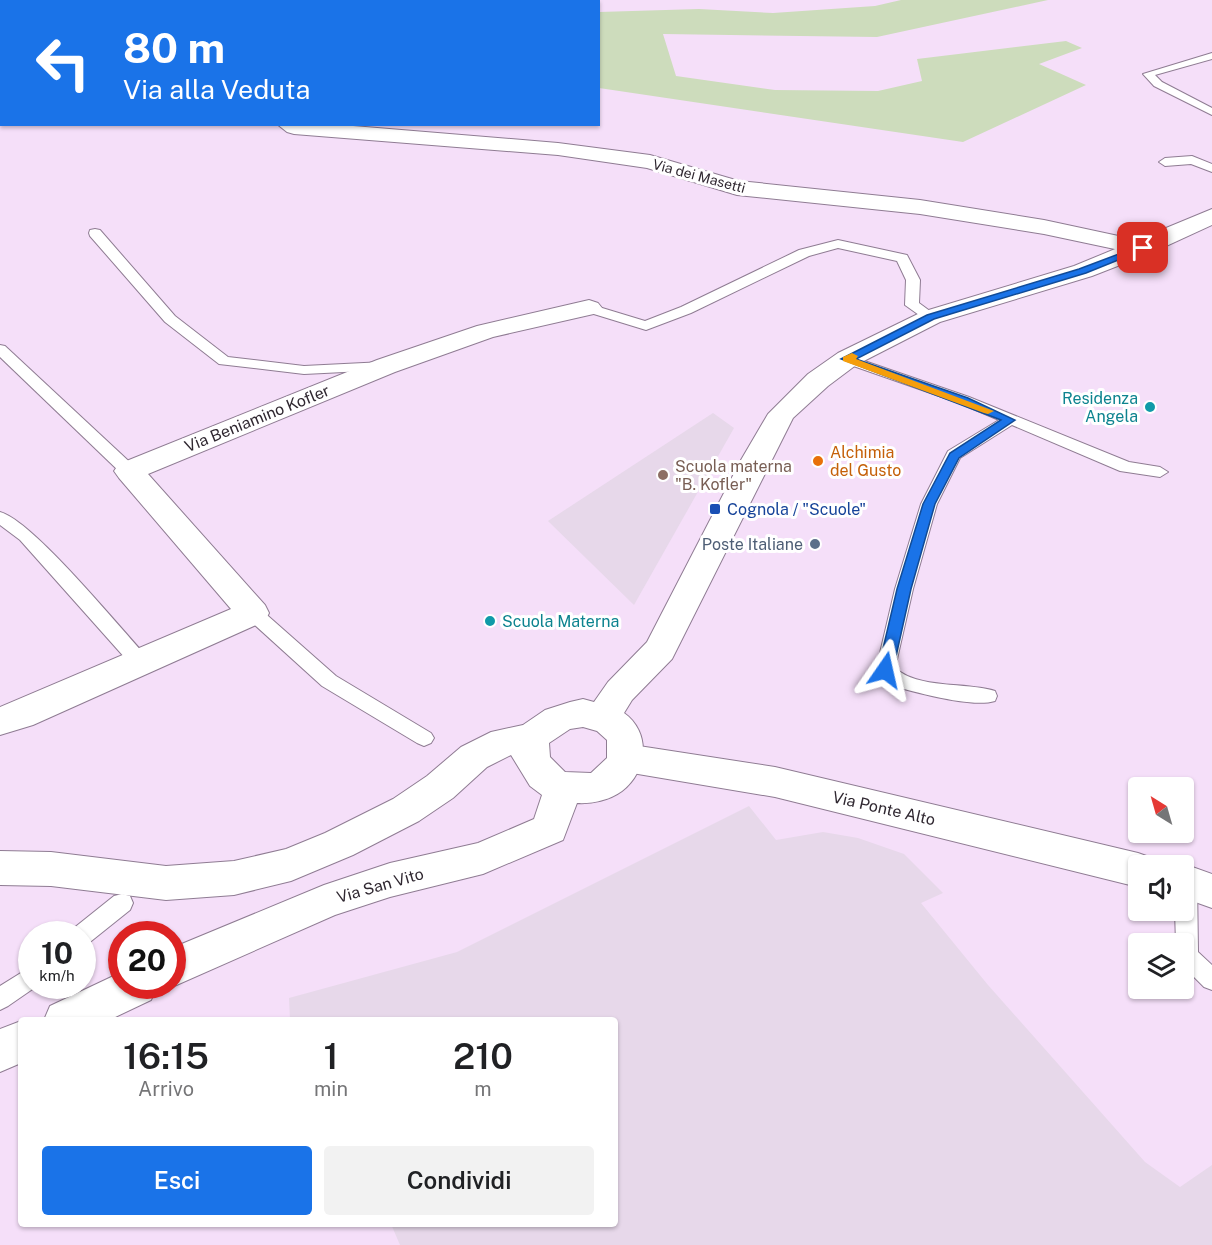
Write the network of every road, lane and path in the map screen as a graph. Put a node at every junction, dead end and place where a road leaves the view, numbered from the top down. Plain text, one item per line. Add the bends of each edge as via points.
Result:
1 (1212, 56) edge
2 (1212, 112) edge
3 (291, 126) edge
4 (1165, 162) dead end
5 (1212, 168) edge
6 (1212, 216) edge
7 (95, 233) dead end
8 (1143, 248) junction
9 (589, 308) joint
10 (931, 317) junction
11 (0, 349) edge
12 (847, 359) junction
13 (386, 366) junction
14 (1010, 420) junction
15 (129, 471) junction
16 (1160, 472) dead end
17 (0, 517) edge
18 (253, 613) junction
19 (141, 663) junction
20 (988, 696) dead end
21 (602, 718) junction
22 (0, 721) edge
23 (534, 737) junction
24 (424, 738) dead end
25 (626, 758) junction
26 (563, 788) junction
27 (0, 868) edge
28 (1128, 868) edge
29 (122, 903) dead end
30 (1190, 921) edge
31 (96, 924) edge
32 (186, 962) edge
33 (1212, 980) edge
34 (18, 986) edge
35 (0, 999) edge
36 (108, 999) edge
37 (70, 1017) edge
38 (18, 1042) edge
39 (0, 1051) edge

1 - 2 lane via 1148,74 1158,84
3 - 8 street, Via dei Masetti via 558,148 650,162 737,188 921,207
4 - 5 lane via 1192,160
6 - 8 street
7 - 13 lane, Via Beniamino Kofler via 170,319 224,361 304,370
8 - 10 street via 1083,271
9 - 10 lane via 646,326 804,253 838,244 902,258 914,280 912,305
9 - 13 street, Via Beniamino Kofler via 486,331
10 - 12 street
11 - 15 lane
12 - 14 lane
12 - 21 street via 782,414 660,650 620,691
13 - 15 street, Via Beniamino Kofler
14 - 16 lane via 1126,467
14 - 20 lane via 954,455 929,504 885,670 896,680
15 - 18 street
17 - 19 lane via 26,536
18 - 19 street
18 - 24 lane via 329,681
19 - 22 street
21 - 23 street via 583,713 563,715 546,723
21 - 25 street via 618,728 626,742
23 - 26 street via 530,752 534,767 546,780
23 - 27 street via 504,742 474,757 406,810 339,844 279,867 234,878 166,883 51,869
25 - 26 street via 618,772 603,784 584,789
25 - 28 street, Via Ponte Alto via 775,782
26 - 32 street, Via San Vito via 550,829 483,858 390,880 324,902
29 - 31 lane
30 - 33 lane via 1187,956
34 - 35 lane
36 - 37 street
38 - 39 street

